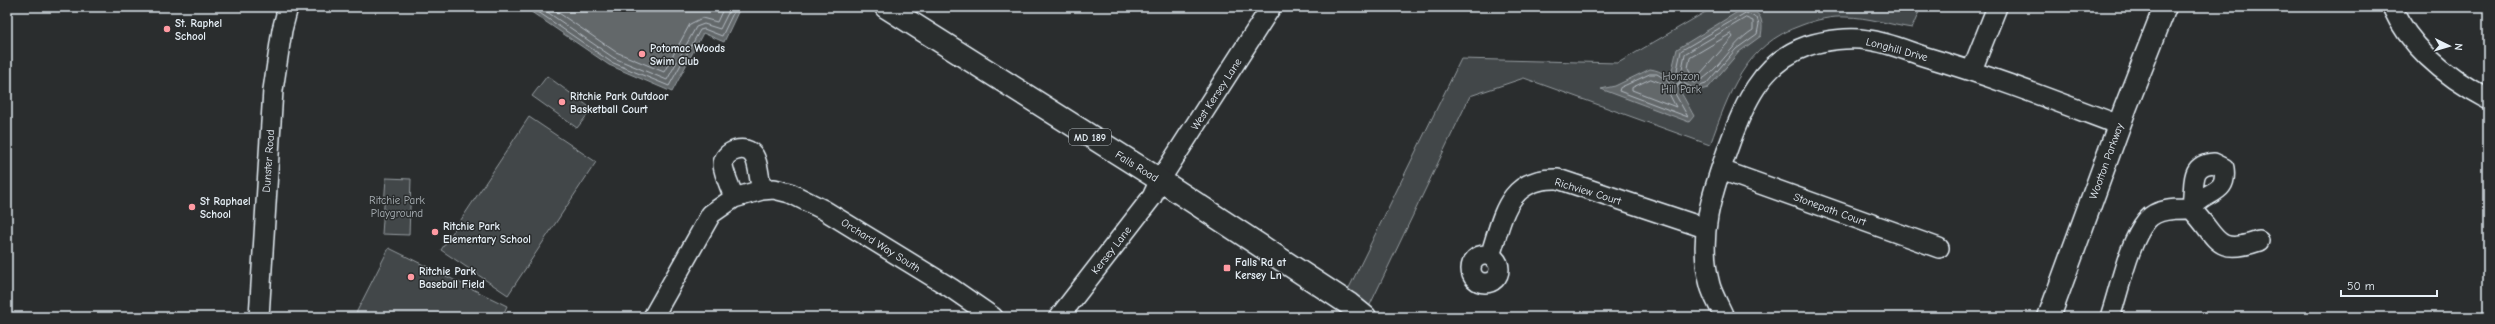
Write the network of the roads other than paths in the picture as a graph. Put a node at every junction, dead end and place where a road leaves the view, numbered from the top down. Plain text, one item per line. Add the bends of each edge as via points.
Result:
1 (288, 7) edge
2 (886, 7) edge
3 (1271, 7) edge
4 (1997, 7) edge
5 (2165, 7) edge
6 (2392, 7) edge
7 (1972, 70) junction
8 (2488, 99) edge
9 (2119, 125) junction
10 (1721, 170) junction
11 (1160, 180) junction
12 (762, 190) junction
13 (734, 198) junction
14 (1705, 228) junction
15 (2259, 241) dead end
16 (1939, 248) dead end
17 (1490, 256) dead end
18 (259, 317) edge
19 (653, 317) edge
20 (993, 317) edge
21 (1059, 317) edge
22 (1365, 317) edge
23 (1724, 317) edge
24 (2049, 317) edge
25 (2110, 317) edge

1 - 18 street, Dunster Road via 273,90
2 - 11 main road, Falls Road / MD 189
3 - 11 street, West Kersey Lane
4 - 7 street
5 - 9 main road, Wootton Parkway
6 - 8 street via 2425,57 2461,85
7 - 9 street, Longhill Drive
7 - 10 street, Longhill Drive via 1868,40 1838,40 1807,46 1778,62 1755,86 1743,107
9 - 24 main road, Wootton Parkway
10 - 14 street, Longhill Drive
10 - 16 street, Stonepath Court
11 - 21 street, Kersey Lane via 1152,197
11 - 22 main road, Falls Road / MD 189
12 - 13 street, Orchard Way South
12 - 13 street via 754,156 749,151 740,149 724,159 723,166
12 - 20 street, Orchard Way South via 790,193 824,210 951,288
13 - 19 street, Orchard Way South via 722,205 704,223
14 - 17 street, Richview Court via 1558,179 1544,179 1531,182 1520,189 1508,203
14 - 23 street, Longhill Drive via 1710,285
15 - 25 street via 2238,246 2219,243 2191,208 2169,209 2148,219 2132,248

